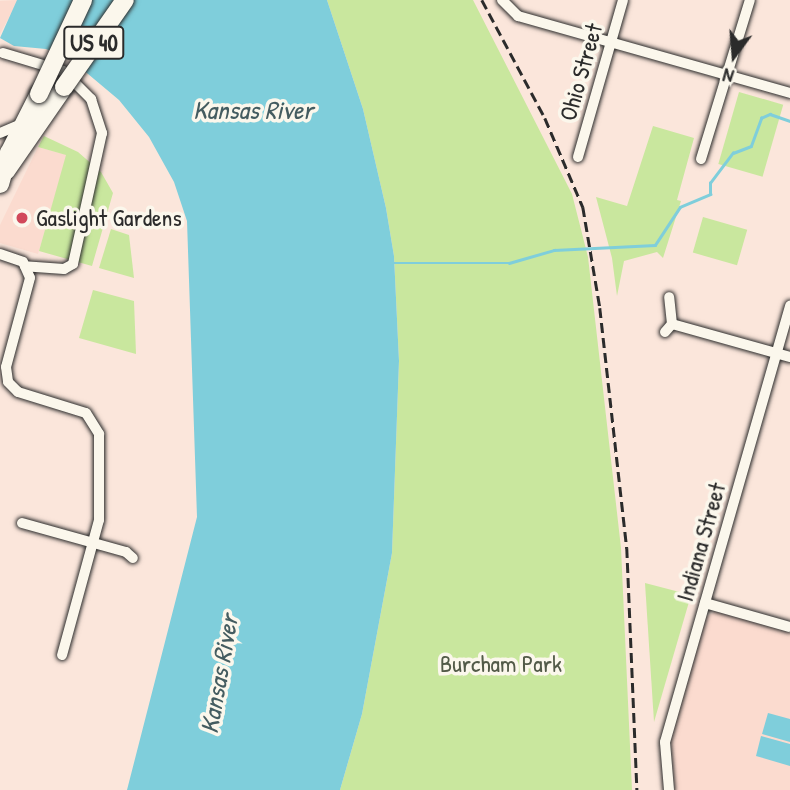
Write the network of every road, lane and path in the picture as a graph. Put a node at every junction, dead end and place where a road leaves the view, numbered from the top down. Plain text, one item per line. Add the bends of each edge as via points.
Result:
1 (83, 0) edge
2 (125, 0) edge
3 (502, 0) edge
4 (623, 0) edge
5 (750, 0) edge
6 (611, 42) junction
7 (3, 53) dead end
8 (728, 76) junction
9 (790, 93) edge
10 (46, 98) junction
11 (29, 114) junction
12 (0, 133) edge
13 (579, 156) dead end
14 (701, 159) dead end
15 (3, 178) edge
16 (0, 254) edge
17 (26, 266) junction
18 (669, 297) dead end
19 (790, 306) edge
20 (777, 354) junction
21 (790, 357) edge
22 (22, 523) dead end
23 (93, 543) junction
24 (133, 558) dead end
25 (705, 603) junction
26 (790, 627) edge
27 (62, 655) dead end
28 (669, 790) edge

1 - 10 highway, US 40, bridge
2 - 10 highway, US 40, bridge
3 - 6 street via 518,16
4 - 6 street, Ohio Street
5 - 8 street
6 - 8 street
6 - 13 street, Ohio Street
7 - 17 street via 63,71 81,86 102,133 73,264 64,269
8 - 9 street
8 - 14 street
10 - 11 highway, US 40
10 - 15 highway, US 40 via 19,158
11 - 12 street via 15,129
11 - 15 highway, US 40 via 9,153
16 - 17 street
17 - 23 street via 29,286 6,367 8,382 18,392 92,418 99,434 100,512
18 - 20 street via 668,328
19 - 20 street, Indiana Street
20 - 21 street
20 - 25 street, Indiana Street
22 - 23 street
23 - 24 street
23 - 27 street
25 - 26 street
25 - 28 street, Indiana Street via 665,742

